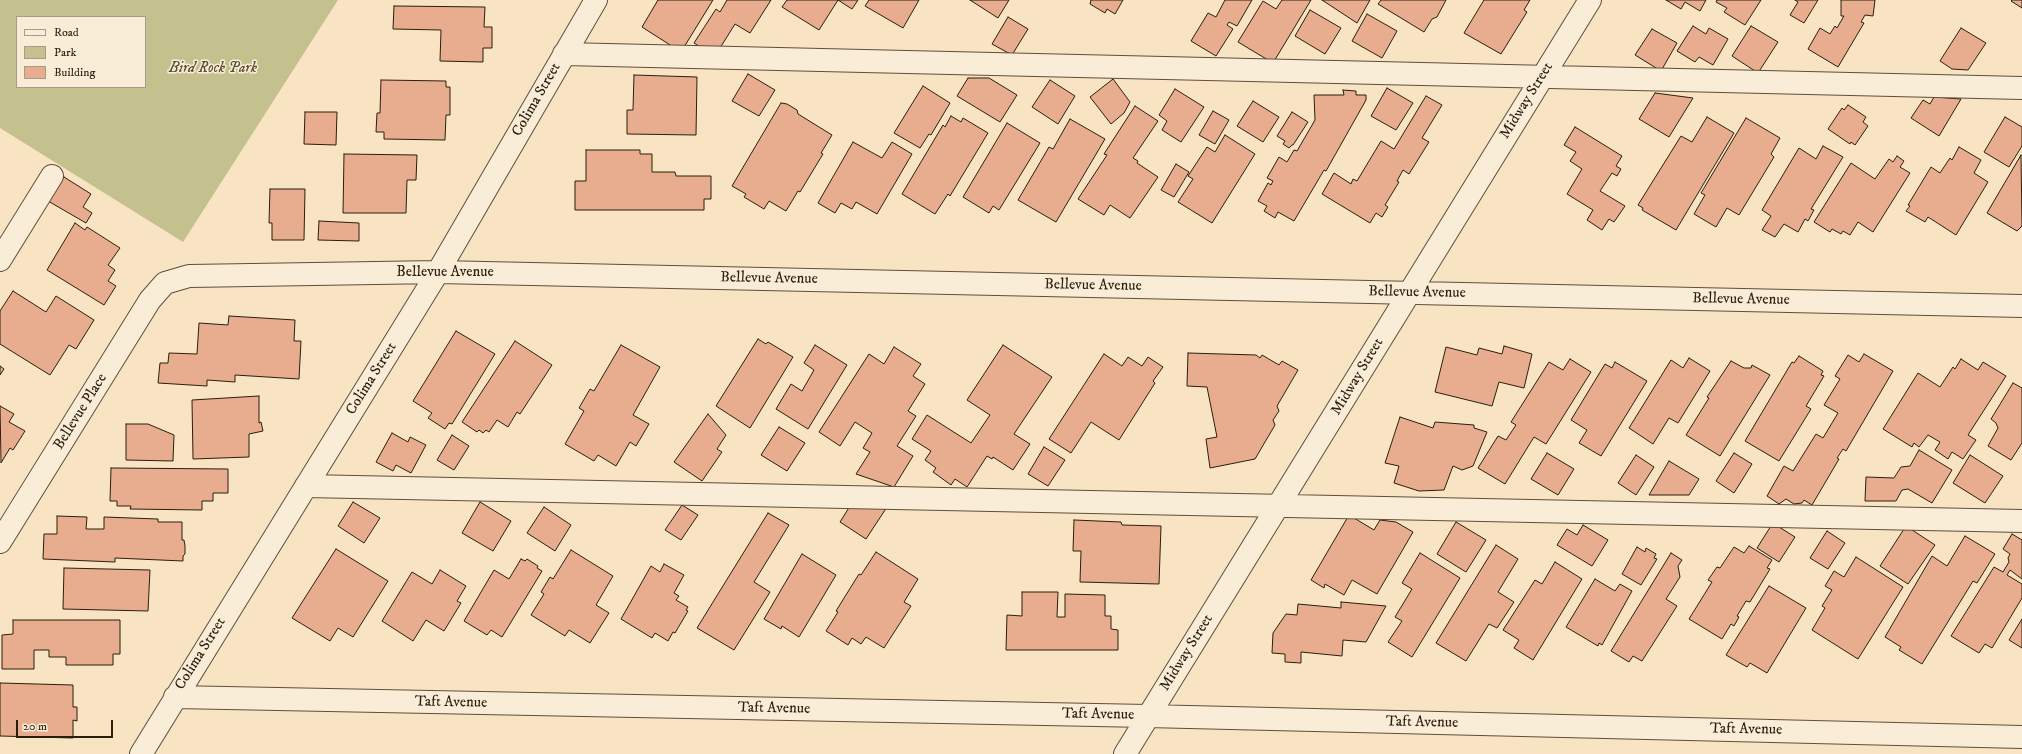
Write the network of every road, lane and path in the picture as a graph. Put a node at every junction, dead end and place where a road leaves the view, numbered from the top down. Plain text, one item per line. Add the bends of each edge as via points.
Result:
1 (596, 0) edge
2 (1590, 0) edge
3 (564, 54) junction
4 (1541, 78) junction
5 (2022, 88) edge
6 (52, 176) dead end
7 (0, 260) edge
8 (438, 272) junction
9 (165, 283) joint
10 (1409, 293) junction
11 (2022, 306) edge
12 (306, 486) junction
13 (1279, 506) junction
14 (2022, 521) edge
15 (0, 542) edge
16 (175, 697) junction
17 (1147, 716) junction
18 (2022, 737) edge
19 (141, 754) edge
20 (1125, 754) edge

1 - 3 street, Colima Street
2 - 4 street, Midway Street
3 - 4 street
3 - 8 street, Colima Street
4 - 5 street
4 - 10 street, Midway Street
6 - 7 street
8 - 9 street, Bellevue Avenue via 189,276
8 - 10 street, Bellevue Avenue
8 - 12 street, Colima Street
9 - 15 street, Bellevue Place via 150,300
10 - 11 street, Bellevue Avenue
10 - 13 street, Midway Street
12 - 13 street
12 - 16 street, Colima Street
13 - 14 street
13 - 17 street, Midway Street
16 - 17 street, Taft Avenue
16 - 19 street, Colima Street
17 - 18 street, Taft Avenue
17 - 20 street, Midway Street

